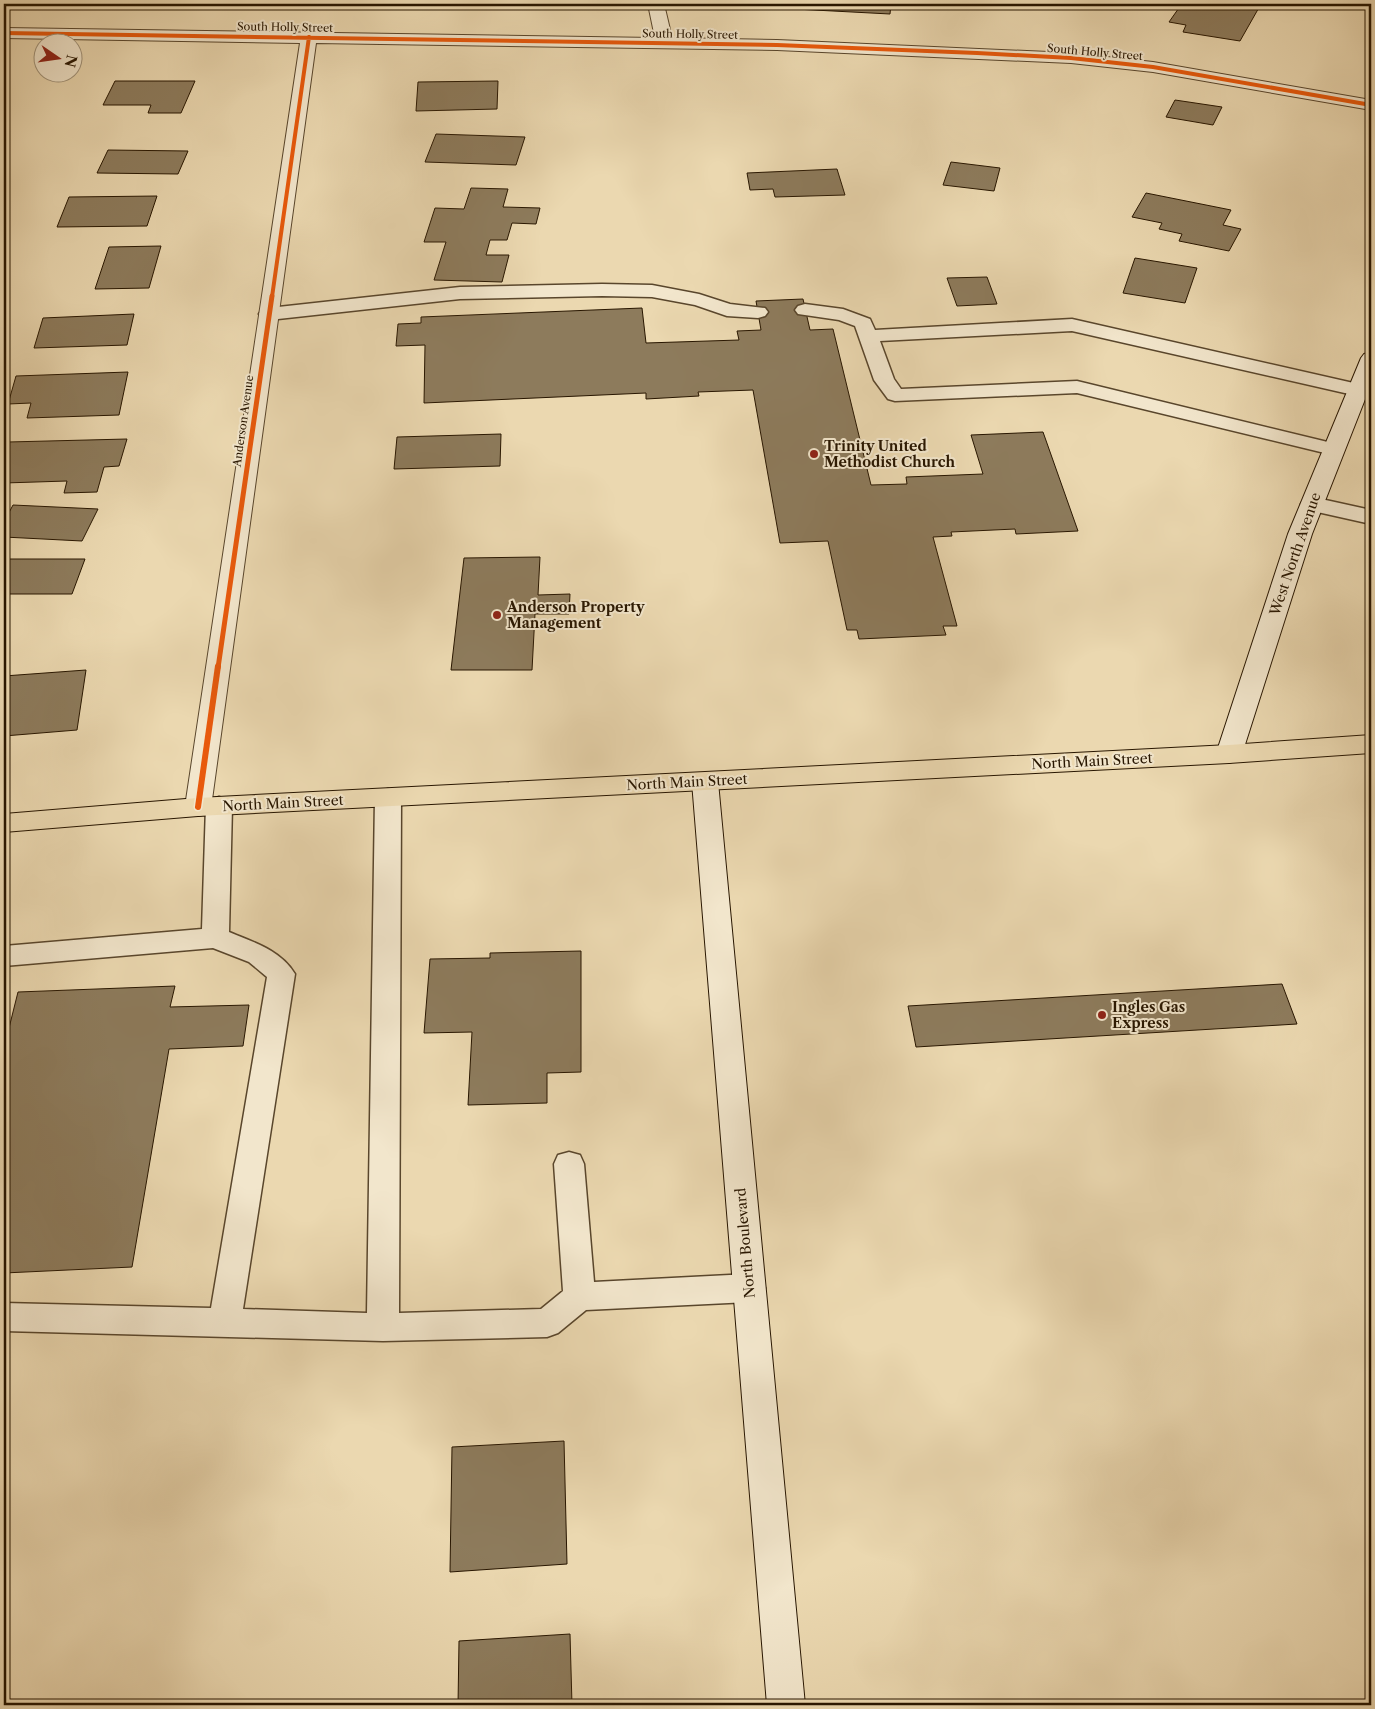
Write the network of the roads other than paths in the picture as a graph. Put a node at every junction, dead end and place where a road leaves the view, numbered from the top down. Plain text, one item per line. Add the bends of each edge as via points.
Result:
1 (656, 4) edge
2 (4, 33) edge
3 (309, 37) junction
4 (665, 44) junction
5 (1371, 105) edge
6 (805, 310) dead end
7 (758, 312) dead end
8 (269, 314) junction
9 (868, 336) junction
10 (1371, 358) edge
11 (1364, 391) edge
12 (1333, 449) junction
13 (1312, 504) junction
14 (1371, 517) edge
15 (1371, 744) edge
16 (1229, 754) junction
17 (705, 782) junction
18 (388, 798) junction
19 (208, 807) junction
20 (4, 823) edge
21 (215, 938) junction
22 (4, 956) edge
23 (570, 1164) dead end
24 (749, 1288) junction
25 (578, 1297) junction
26 (4, 1317) edge
27 (225, 1324) junction
28 (383, 1328) junction
29 (786, 1705) edge

1 - 4 street
2 - 3 street, South Holly Street
3 - 4 street, South Holly Street
3 - 8 street, Anderson Avenue
4 - 5 street, South Holly Street via 777,45 1071,58 1153,67
6 - 9 lane via 857,320 864,323
7 - 8 lane via 727,310 699,300 652,291 602,290 460,293
8 - 19 street, Anderson Avenue
9 - 11 lane via 1072,325
9 - 12 lane via 884,380 895,395 1077,387
10 - 11 street, West North Avenue
11 - 12 street, West North Avenue
12 - 13 street, West North Avenue
13 - 14 lane
13 - 16 street, West North Avenue
15 - 16 main road, North Main Street
16 - 17 main road, North Main Street
17 - 18 main road, North Main Street
17 - 24 street, North Boulevard
18 - 19 main road, North Main Street
18 - 28 lane
19 - 20 main road, North Main Street
19 - 21 lane
21 - 22 lane
21 - 27 lane via 259,955 282,974
23 - 25 lane
24 - 25 lane
24 - 29 street, North Boulevard
25 - 28 lane via 547,1323
26 - 27 lane
27 - 28 lane

